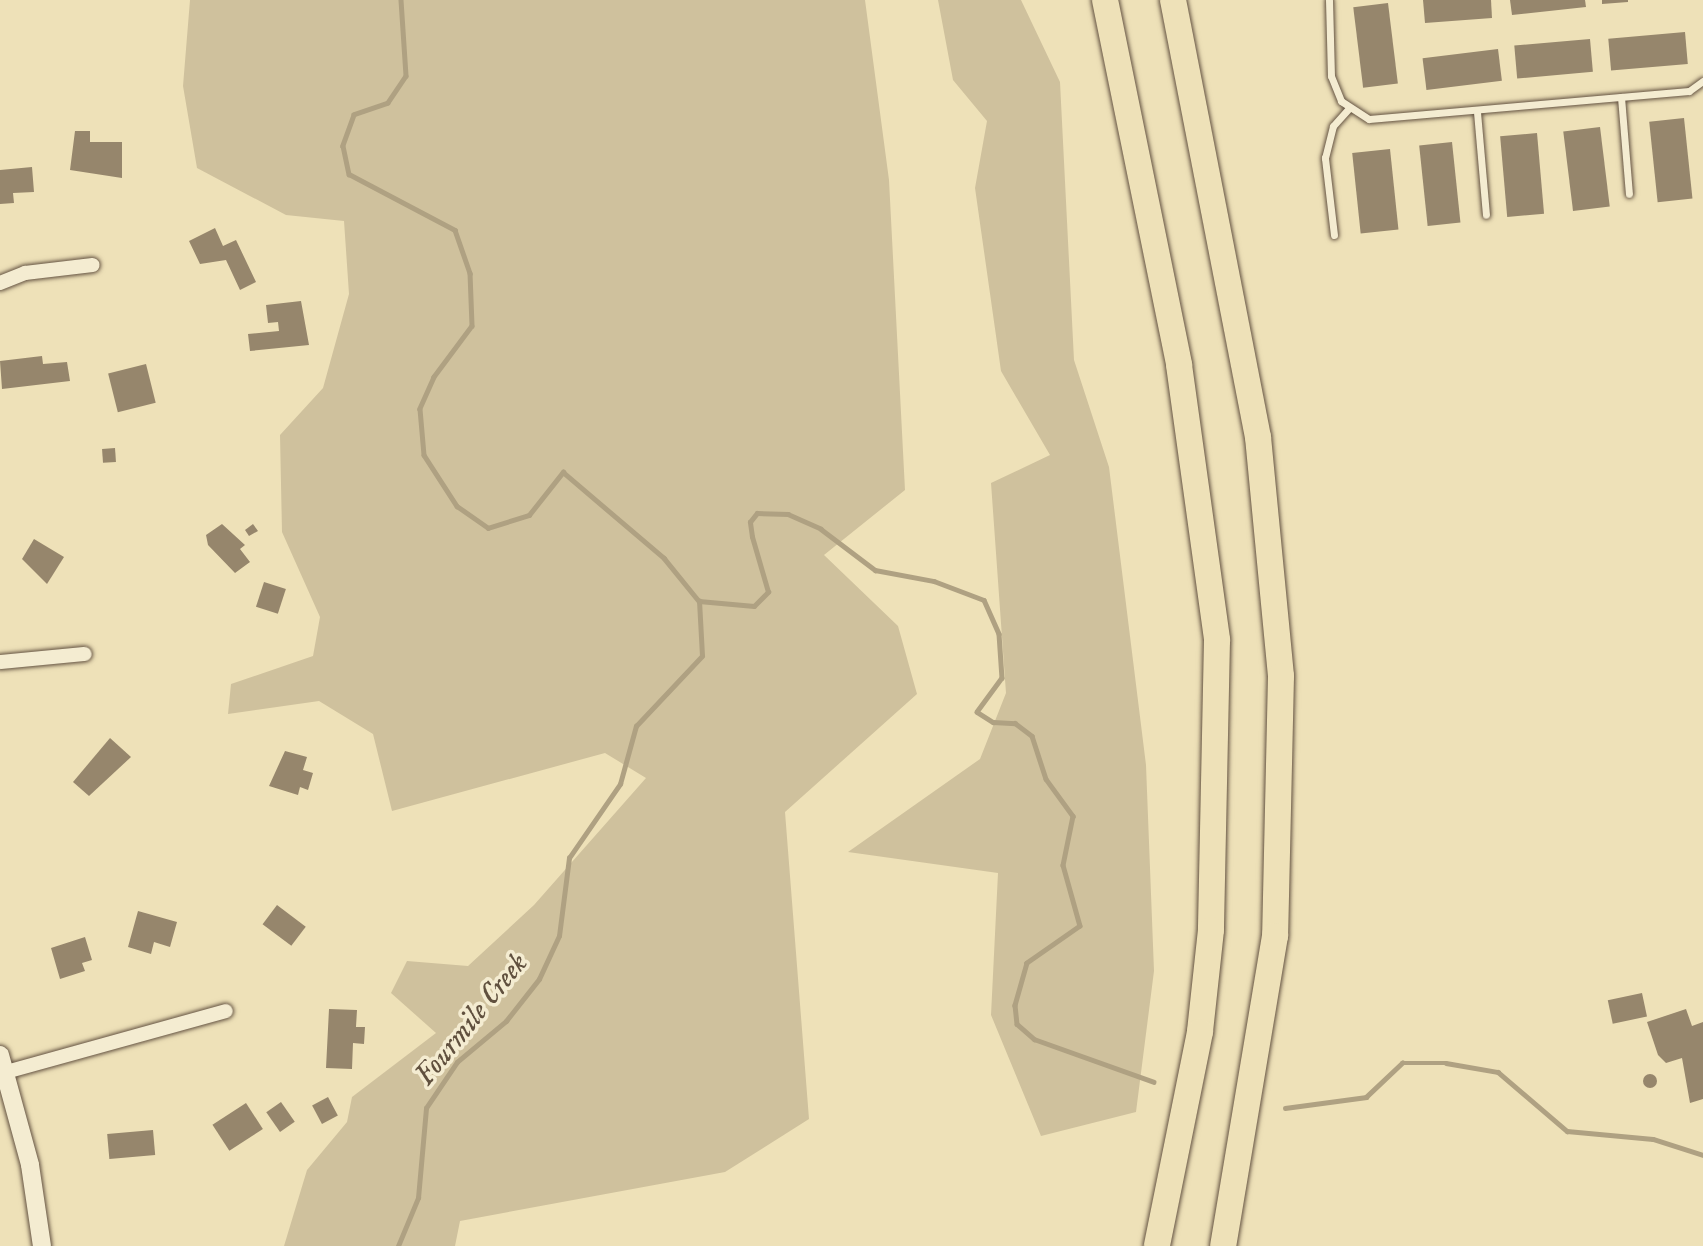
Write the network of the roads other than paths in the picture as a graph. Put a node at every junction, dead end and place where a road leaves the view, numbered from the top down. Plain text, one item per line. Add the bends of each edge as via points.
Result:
1 (1105, 0) edge
2 (1173, 0) edge
3 (1329, 0) edge
4 (1703, 81) edge
5 (1620, 97) junction
6 (1349, 108) junction
7 (1476, 112) junction
8 (1629, 194) dead end
9 (1486, 215) dead end
10 (1334, 235) dead end
11 (93, 265) dead end
12 (0, 283) edge
13 (85, 654) dead end
14 (0, 662) edge
15 (226, 1011) dead end
16 (3, 1064) edge
17 (43, 1246) edge
18 (1157, 1246) edge
19 (1223, 1246) edge

1 - 18 highway via 1179,365 1217,640 1211,930 1197,1045
2 - 19 highway via 1258,437 1281,676 1275,936
3 - 6 lane via 1327,59
4 - 5 lane via 1689,91
5 - 7 lane
5 - 8 lane
6 - 7 lane via 1383,121
6 - 10 lane via 1333,126 1325,158
7 - 9 lane
11 - 12 street via 25,273
13 - 14 street
15 - 16 street
16 - 17 street

